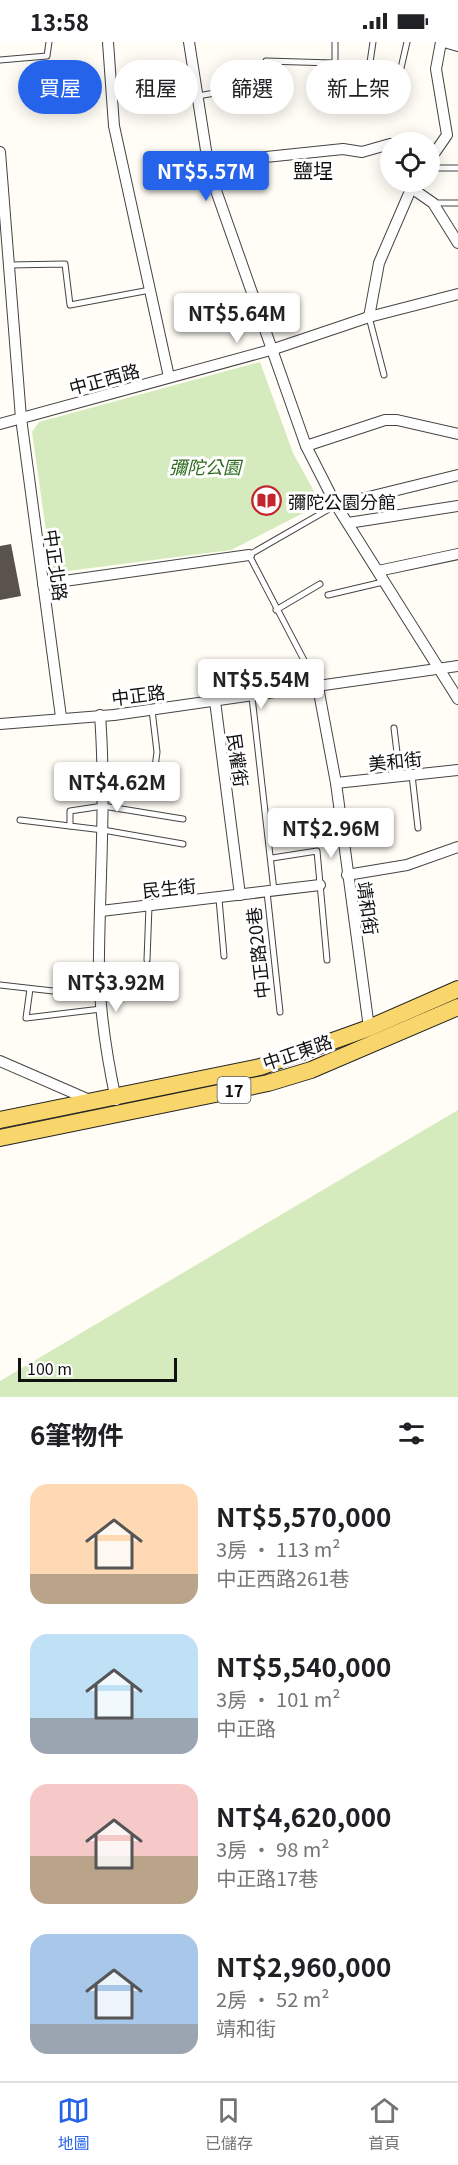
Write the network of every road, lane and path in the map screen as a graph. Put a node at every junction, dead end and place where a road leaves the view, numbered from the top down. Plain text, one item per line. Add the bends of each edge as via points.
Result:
1 (49, 42) edge
2 (108, 42) edge
3 (189, 42) edge
4 (335, 42) edge
5 (373, 42) edge
6 (407, 42) edge
7 (442, 42) edge
8 (458, 46) edge
9 (0, 60) edge
10 (192, 60) edge
11 (333, 60) edge
12 (370, 60) edge
13 (403, 60) edge
14 (210, 94) edge
15 (198, 96) joint
16 (440, 145) edge
17 (380, 147) edge
18 (0, 158) edge
19 (208, 163) junction
20 (440, 168) edge
21 (458, 168) edge
22 (408, 192) edge
23 (421, 192) edge
24 (433, 203) junction
25 (458, 203) edge
26 (4, 241) edge
27 (458, 243) edge
28 (9, 265) junction
29 (150, 290) junction
30 (458, 294) edge
31 (369, 317) junction
32 (274, 349) junction
33 (384, 375) dead end
34 (169, 377) junction
35 (21, 418) junction
36 (0, 424) edge
37 (458, 434) edge
38 (306, 446) junction
39 (458, 475) edge
40 (336, 505) junction
41 (458, 506) edge
42 (348, 523) junction
43 (458, 554) edge
44 (249, 555) junction
45 (378, 571) junction
46 (385, 582) junction
47 (43, 584) junction
48 (320, 585) dead end
49 (328, 595) dead end
50 (276, 610) junction
51 (458, 666) edge
52 (440, 669) junction
53 (318, 687) junction
54 (252, 697) junction
55 (458, 699) edge
56 (215, 701) junction
57 (152, 710) junction
58 (100, 716) junction
59 (61, 717) junction
60 (0, 724) edge
61 (394, 728) dead end
62 (155, 767) dead end
63 (458, 770) edge
64 (412, 776) junction
65 (400, 777) junction
66 (336, 783) junction
67 (103, 806) junction
68 (183, 819) dead end
69 (20, 820) dead end
70 (70, 826) junction
71 (418, 828) dead end
72 (103, 830) junction
73 (183, 844) dead end
74 (458, 847) edge
75 (272, 858) junction
76 (347, 875) junction
77 (320, 885) junction
78 (270, 891) junction
79 (240, 895) junction
80 (219, 898) junction
81 (149, 906) junction
82 (101, 911) junction
83 (224, 956) dead end
84 (147, 960) dead end
85 (327, 960) dead end
86 (0, 985) edge
87 (30, 989) junction
88 (458, 989) edge
89 (53, 991) dead end
90 (458, 1007) edge
91 (101, 1009) junction
92 (279, 1012) dead end
93 (369, 1028) junction
94 (0, 1061) edge
95 (115, 1096) junction
96 (92, 1101) junction
97 (120, 1115) junction
98 (0, 1119) edge
99 (0, 1138) edge

1 - 9 lane via 47,56
2 - 29 street via 114,126
3 - 10 street
4 - 11 lane
5 - 12 lane
6 - 13 lane
7 - 8 street
7 - 16 street via 436,69 447,135
14 - 15 lane
15 - 19 street
17 - 19 street via 362,152 343,149
18 - 26 street, 中正北路
19 - 32 street
20 - 21 lane
22 - 31 street via 379,263
23 - 24 street
24 - 25 lane
24 - 27 street
26 - 28 street, 中正北路
28 - 29 lane via 65,264 70,305
28 - 35 street, 中正北路
29 - 34 street
30 - 31 street, 中正西路
31 - 32 street, 中正西路
31 - 33 lane
32 - 34 street, 中正西路
32 - 38 street
34 - 35 street, 中正西路
35 - 36 street, 中正西路
35 - 47 street, 中正北路
37 - 38 street via 385,420
38 - 40 street
39 - 40 street
40 - 42 street
40 - 44 lane
41 - 42 street
42 - 45 street
43 - 45 street
44 - 47 street
44 - 50 lane
45 - 46 street
46 - 49 lane
46 - 52 street
47 - 59 street, 中正北路
48 - 50 lane
50 - 53 lane
51 - 52 street, 中正路
52 - 53 street, 中正路
52 - 55 street
53 - 54 street, 中正路
53 - 66 street, 靖和街
54 - 56 street, 中正路
54 - 75 lane, 中正路20巷
56 - 57 street, 中正路
56 - 79 street, 民權街
57 - 58 street, 中正路
57 - 62 lane
58 - 59 street, 中正路
58 - 67 street
59 - 60 street, 中正路
61 - 65 lane
63 - 64 street, 美和街
64 - 65 street, 美和街
64 - 71 lane
65 - 66 street, 美和街
66 - 76 street, 靖和街
67 - 68 lane
67 - 70 lane via 70,811
67 - 72 street
69 - 70 lane
70 - 72 lane
72 - 73 lane
72 - 82 street
74 - 76 street via 407,865
75 - 77 lane via 316,851
75 - 78 lane, 中正路20巷
76 - 93 street, 靖和街
77 - 78 street, 中正路20巷
77 - 85 lane
78 - 79 street, 中正路20巷
78 - 92 lane, 中正路20巷
79 - 80 street, 民生街
80 - 81 street, 民生街
80 - 83 lane
81 - 82 street, 民生街
81 - 84 lane
82 - 91 street
86 - 87 lane
87 - 89 lane
87 - 91 lane via 26,1018
88 - 93 main road, 中正東路 / 17
90 - 97 main road, 中正東路 / 17 via 311,1070
91 - 95 street
93 - 95 main road, 中正東路 / 17 via 260,1067
94 - 96 street
95 - 96 main road, 中正東路 / 17
95 - 97 street
96 - 98 main road, 中正東路 / 17
97 - 99 main road, 中正東路 / 17

